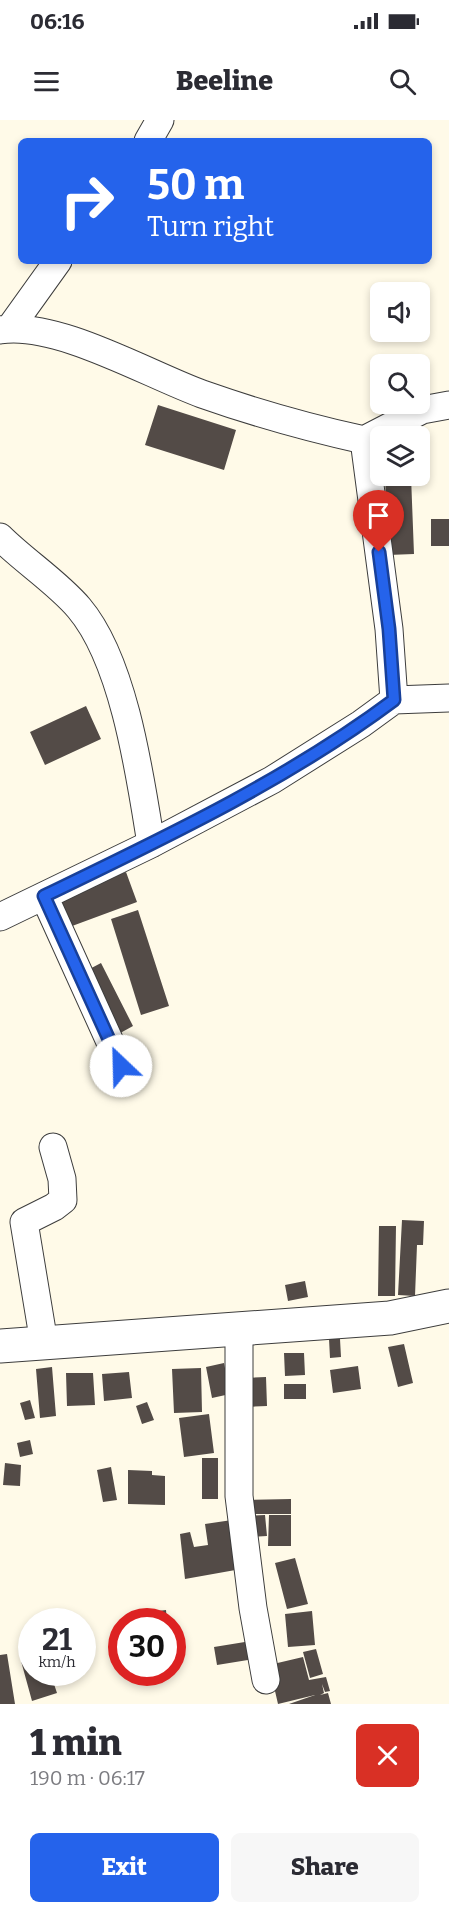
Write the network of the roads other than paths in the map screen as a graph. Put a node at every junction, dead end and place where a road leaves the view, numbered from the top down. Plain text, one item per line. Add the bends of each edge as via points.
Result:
1 (160, 120) edge
2 (150, 138) edge
3 (56, 264) edge
4 (5, 329) edge
5 (449, 405) edge
6 (364, 440) junction
7 (0, 537) edge
8 (449, 698) edge
9 (394, 700) junction
10 (151, 843) junction
11 (44, 896) junction
12 (0, 917) edge
13 (121, 1066) dead end
14 (53, 1147) dead end
15 (449, 1306) edge
16 (239, 1330) junction
17 (44, 1343) junction
18 (0, 1346) edge
19 (266, 1680) dead end

1 - 2 street
3 - 4 street
4 - 6 street via 66,339 265,416
5 - 6 street via 422,410
6 - 9 street via 389,629
7 - 10 street via 79,608 105,649 134,745
8 - 9 street
9 - 10 street via 272,780
10 - 11 street
11 - 12 street
11 - 13 street
14 - 17 street via 63,1200 24,1222
15 - 16 street via 390,1318
16 - 17 street
16 - 19 street via 239,1496
17 - 18 street

